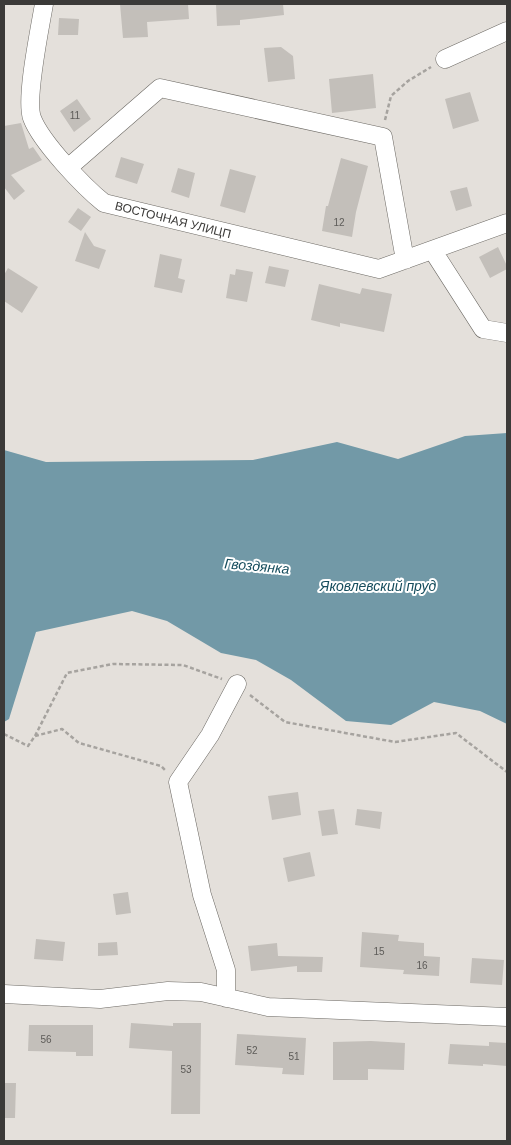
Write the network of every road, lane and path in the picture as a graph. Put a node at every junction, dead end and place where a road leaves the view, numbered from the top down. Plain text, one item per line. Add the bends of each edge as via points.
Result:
1 (44, 4) edge
2 (507, 31) edge
3 (445, 59) joint
4 (383, 137) junction
5 (69, 168) junction
6 (507, 223) edge
7 (433, 251) junction
8 (405, 260) junction
9 (507, 333) edge
10 (236, 684) junction
11 (4, 734) edge
12 (35, 736) junction
13 (507, 772) edge
14 (178, 782) junction
15 (4, 994) edge
16 (226, 998) junction
17 (507, 1017) edge

1 - 5 street, ВОСТОЧНАЯ УЛИЦП via 29,100 32,118
2 - 3 street
3 - 4 path via 408,81 392,96 385,116
4 - 5 street via 160,88
4 - 8 street
5 - 8 street, ВОСТОЧНАЯ УЛИЦП via 104,203 121,208 379,269
6 - 7 street, ВОСТОЧНАЯ УЛИЦП
7 - 8 street, ВОСТОЧНАЯ УЛИЦП
7 - 9 street via 483,329
10 - 12 path via 183,665 112,664 67,673
10 - 13 path via 284,722 395,742 456,733
10 - 14 street via 210,735
11 - 12 path via 28,746
12 - 14 path via 62,729 79,743 161,766
14 - 16 street via 202,895 226,970
15 - 16 street via 100,999 168,990 201,992
16 - 17 street via 268,1007

